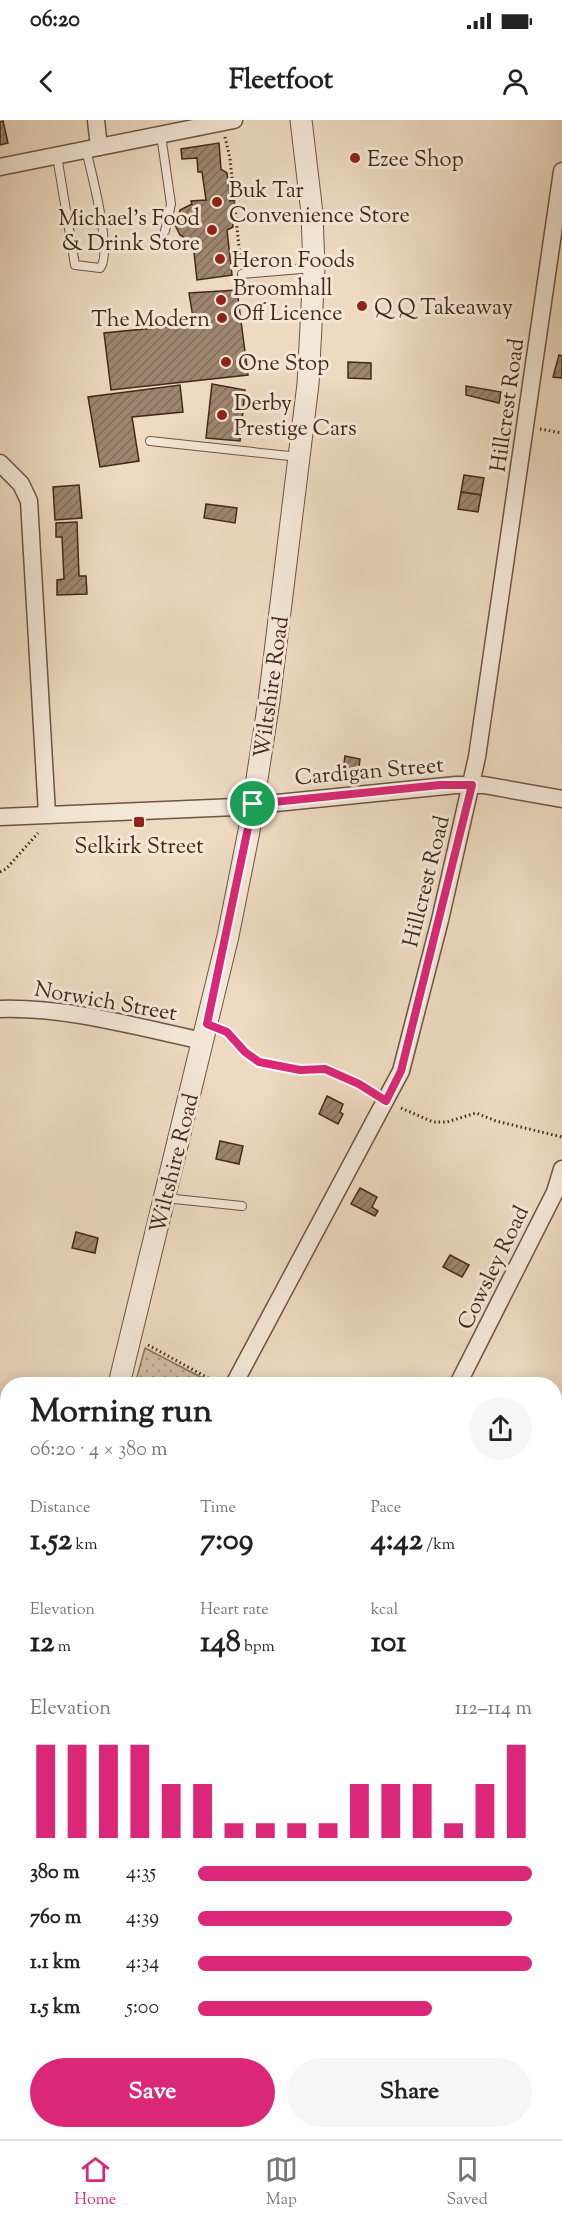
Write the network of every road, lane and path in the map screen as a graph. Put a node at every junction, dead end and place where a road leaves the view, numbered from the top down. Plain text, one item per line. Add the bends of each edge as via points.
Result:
1 (96, 120) edge
2 (302, 120) edge
3 (228, 121) edge
4 (161, 135) junction
5 (93, 148) junction
6 (57, 156) junction
7 (0, 167) edge
8 (562, 171) edge
9 (312, 213) junction
10 (237, 219) junction
11 (165, 231) dead end
12 (240, 257) dead end
13 (314, 268) junction
14 (242, 274) dead end
15 (526, 426) junction
16 (562, 433) edge
17 (150, 441) dead end
18 (300, 458) junction
19 (0, 463) edge
20 (472, 785) junction
21 (562, 799) edge
22 (253, 804) junction
23 (51, 814) junction
24 (0, 817) edge
25 (0, 872) edge
26 (0, 1009) edge
27 (205, 1033) junction
28 (386, 1101) junction
29 (562, 1137) edge
30 (562, 1169) edge
31 (165, 1198) junction
32 (242, 1206) dead end
33 (131, 1335) junction
34 (121, 1377) edge
35 (207, 1377) edge
36 (238, 1377) edge
37 (462, 1377) edge

1 - 5 street
2 - 9 street, Wiltshire Road
3 - 4 street
3 - 10 path
4 - 5 street
4 - 11 lane via 171,204
5 - 6 street
5 - 6 lane via 105,261 100,268 75,265
6 - 7 street
8 - 15 street, Hillcrest Road
9 - 10 path
9 - 13 street, Wiltshire Road
10 - 12 path
13 - 14 lane
13 - 18 street, Wiltshire Road
15 - 16 path
15 - 20 street, Hillcrest Road
17 - 18 lane
18 - 22 street, Wiltshire Road
19 - 23 street via 21,484 29,501
20 - 21 street, Cardigan Street
20 - 22 street, Cardigan Street
20 - 28 street, Hillcrest Road via 401,1071
22 - 23 street, Cardigan Street
22 - 27 street, Wiltshire Road
23 - 24 street, Cardigan Street
23 - 25 path
26 - 27 street, Norwich Street via 40,1010
27 - 28 path via 227,1032 259,1062 330,1071
27 - 31 street, Wiltshire Road
28 - 29 path via 427,1121 447,1122 476,1113
28 - 36 street, Hillcrest Road
30 - 37 street, Cowsley Road via 555,1192
31 - 32 lane
31 - 33 street, Wiltshire Road
33 - 34 street, Wiltshire Road
33 - 35 path

